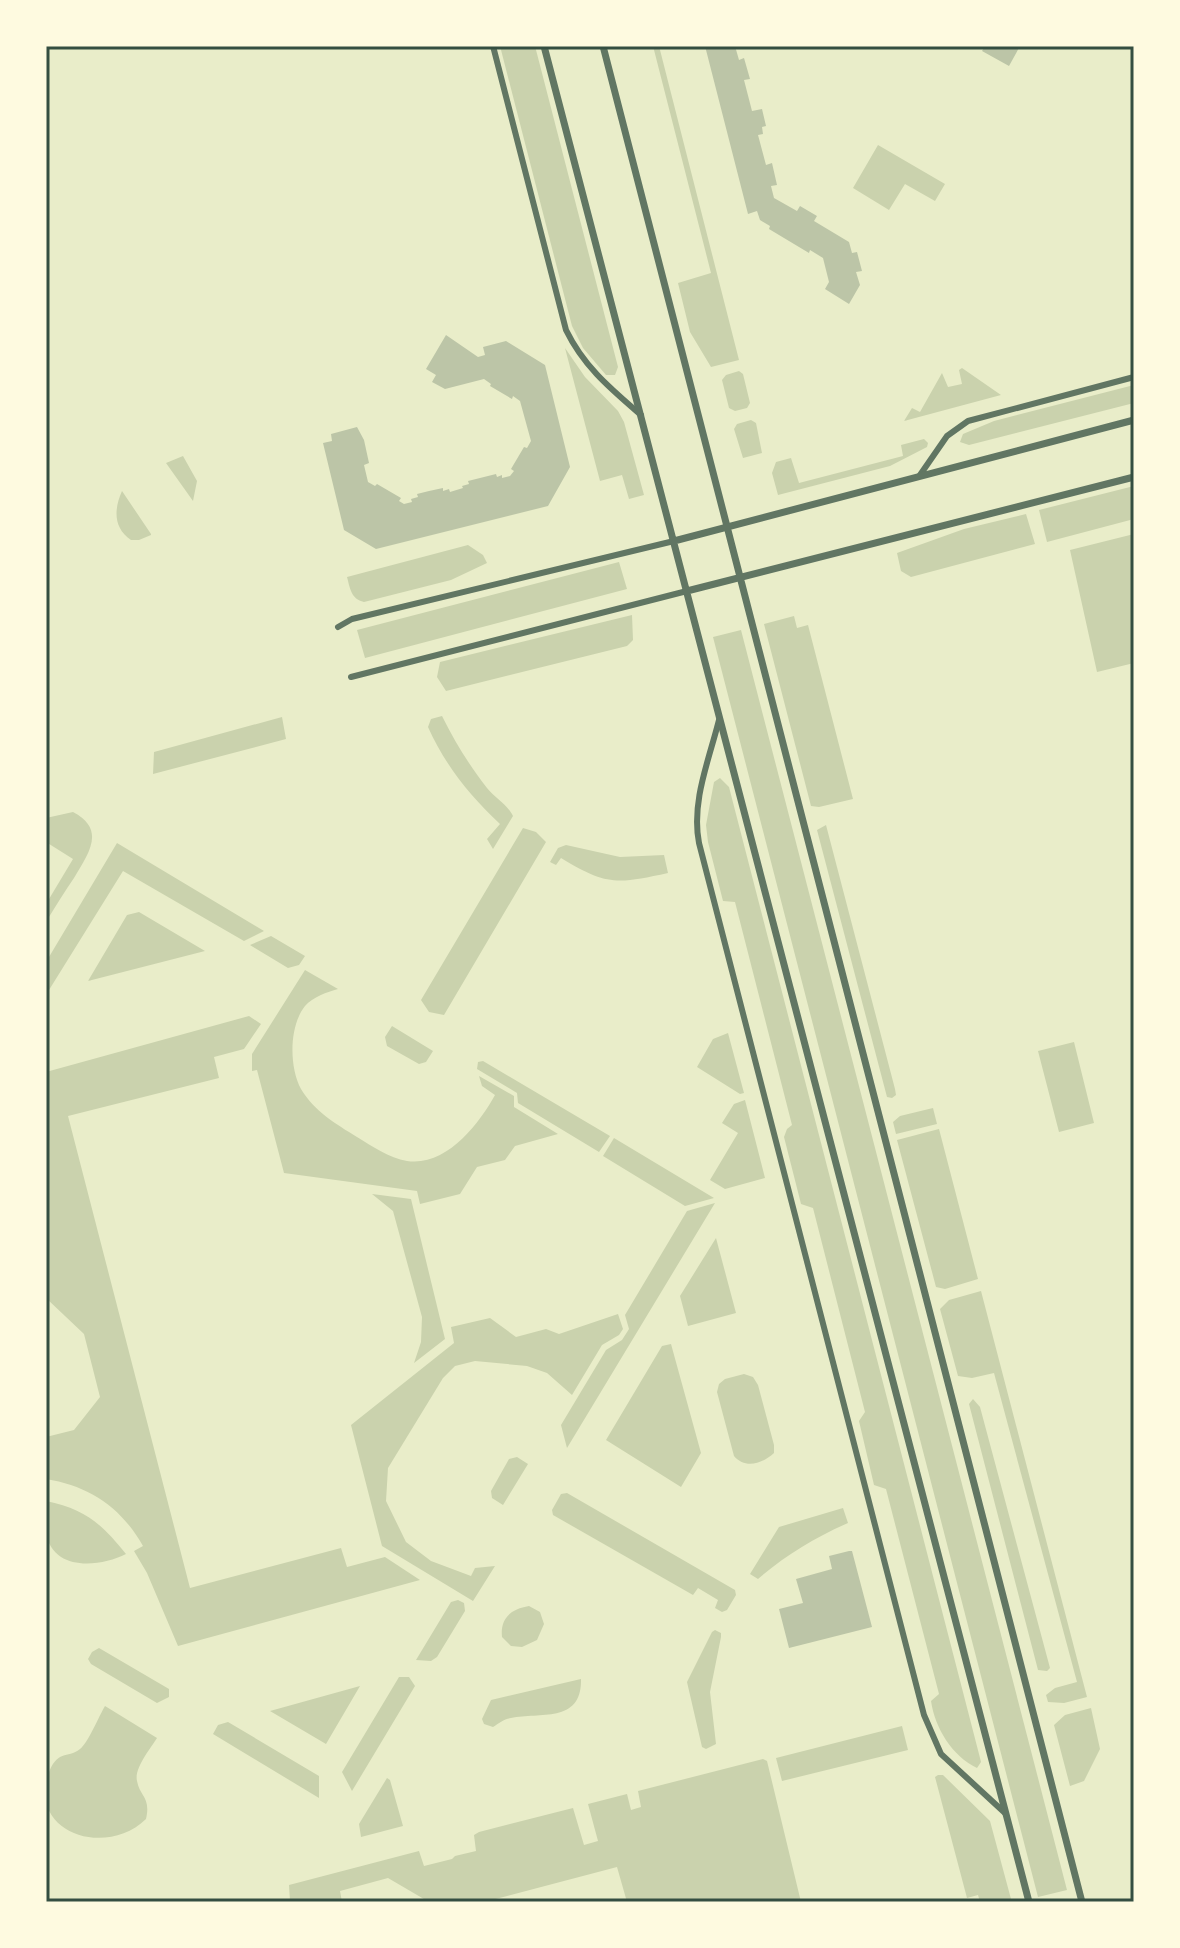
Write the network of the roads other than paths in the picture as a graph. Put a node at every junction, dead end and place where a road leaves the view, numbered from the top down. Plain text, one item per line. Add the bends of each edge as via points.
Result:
1 (493, 46) edge
2 (544, 46) edge
3 (603, 46) edge
4 (1134, 377) edge
5 (641, 415) junction
6 (1134, 420) edge
7 (920, 475) junction
8 (1134, 477) edge
9 (728, 527) junction
10 (674, 541) junction
11 (741, 577) junction
12 (687, 591) junction
13 (338, 627) dead end
14 (351, 677) dead end
15 (720, 716) junction
16 (1006, 1814) junction
17 (1029, 1902) edge
18 (1082, 1902) edge

1 - 5 street via 566,330 591,371
2 - 5 street
3 - 9 street
4 - 7 street via 968,421 947,436
5 - 10 street
6 - 7 street
7 - 9 street
8 - 11 street
9 - 10 street
9 - 11 street
10 - 12 street
10 - 13 street via 352,619
11 - 12 street
11 - 18 street
12 - 14 street
12 - 15 street
15 - 16 street
15 - 16 street via 697,804 699,843 924,1715 941,1754
16 - 17 street

